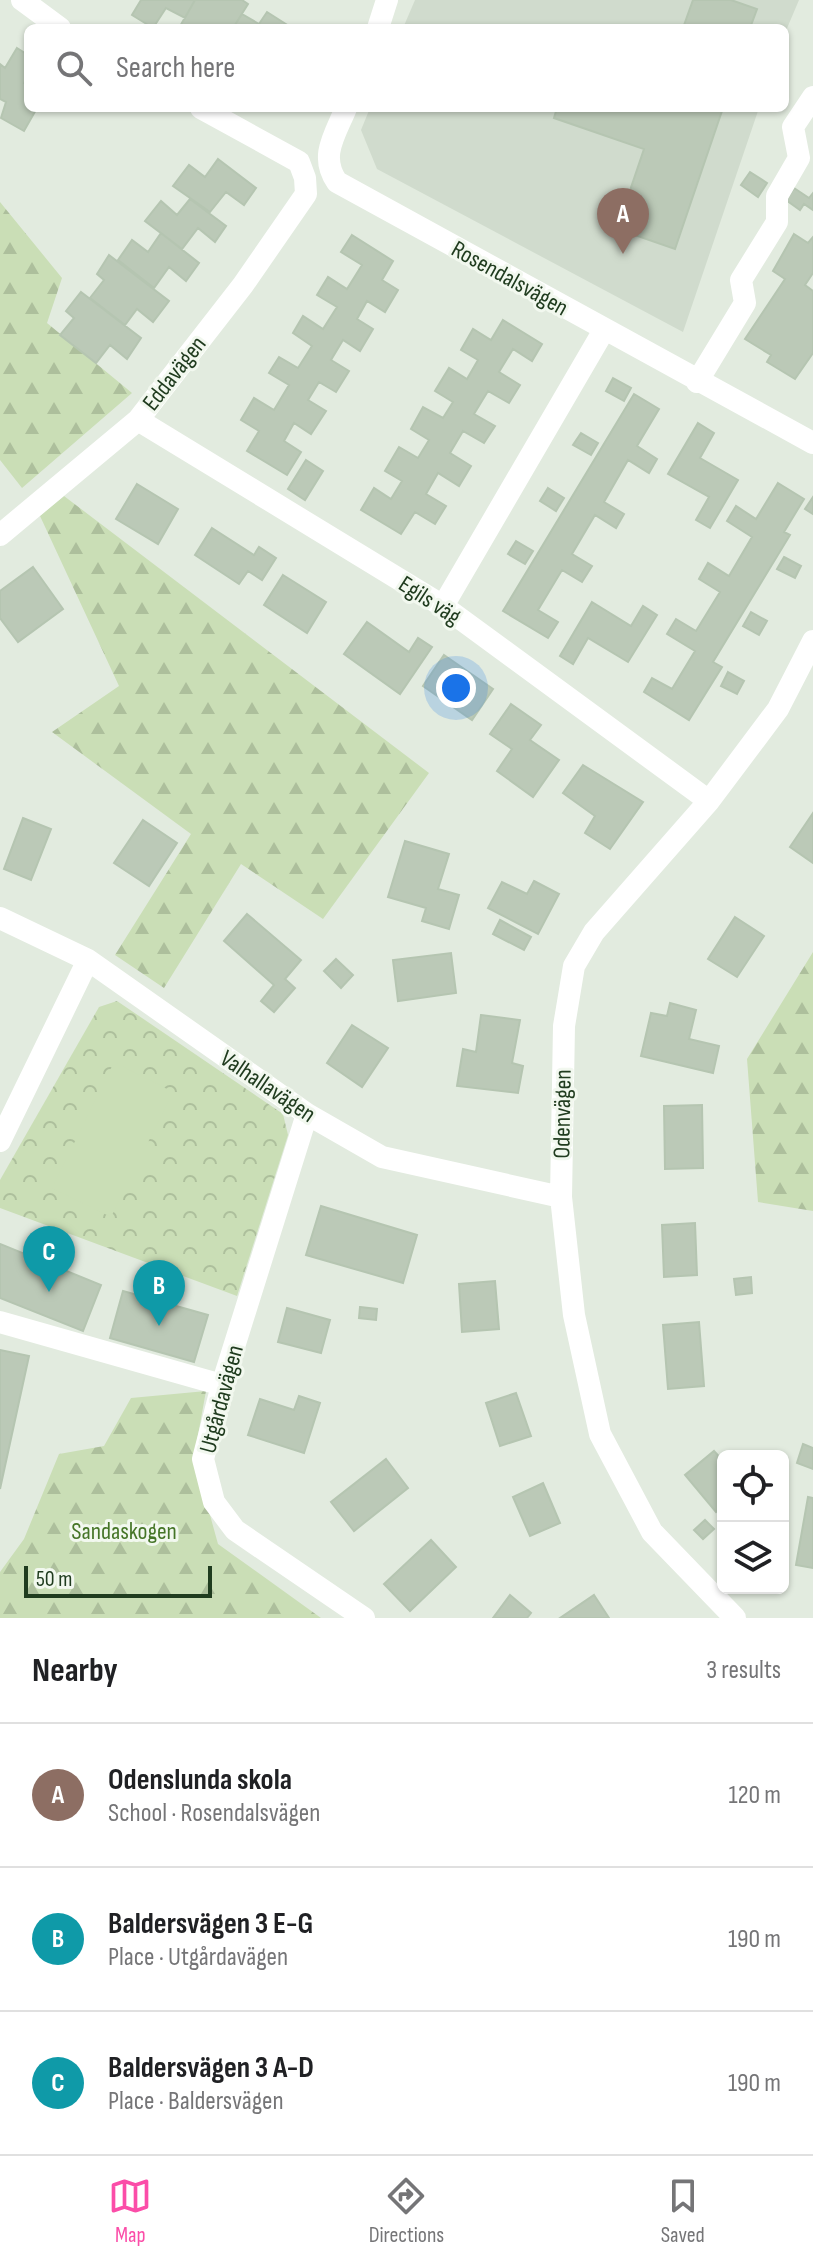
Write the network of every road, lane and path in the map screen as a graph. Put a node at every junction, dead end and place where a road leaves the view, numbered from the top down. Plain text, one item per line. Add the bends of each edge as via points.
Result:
1 (22, 0) edge
2 (387, 0) edge
3 (55, 24) edge
4 (379, 24) edge
5 (813, 97) edge
6 (208, 112) edge
7 (344, 112) edge
8 (604, 330) junction
9 (697, 382) junction
10 (138, 420) junction
11 (813, 443) edge
12 (0, 535) edge
13 (443, 606) junction
14 (813, 641) edge
15 (709, 801) junction
16 (0, 918) edge
17 (88, 960) junction
18 (307, 1114) junction
19 (0, 1141) edge
20 (561, 1197) junction
21 (0, 1322) edge
22 (222, 1385) junction
23 (364, 1618) edge
24 (735, 1618) edge

1 - 3 street
2 - 4 street
5 - 9 street via 793,127 799,158 777,196 777,222 741,280 745,303
6 - 10 street, Eddavägen via 299,162 306,194
7 - 8 street, Rosendalsvägen via 329,151 328,169 337,182
8 - 9 street, Rosendalsvägen
8 - 13 street
9 - 11 street, Rosendalsvägen
10 - 12 street, Eddavägen
10 - 13 street, Egils väg
13 - 15 street, Egils väg
14 - 15 street, Odenvägen via 778,709
15 - 20 street, Odenvägen via 594,932 574,966 564,1026
16 - 17 street, Valhallavägen
17 - 18 street, Valhallavägen
17 - 19 street
18 - 20 street, Valhallavägen via 382,1157
18 - 22 street, Utgårdavägen
20 - 24 street, Odenvägen via 574,1315 600,1434 652,1532
21 - 22 street
22 - 23 street, Utgårdavägen via 203,1459 214,1502 235,1530

